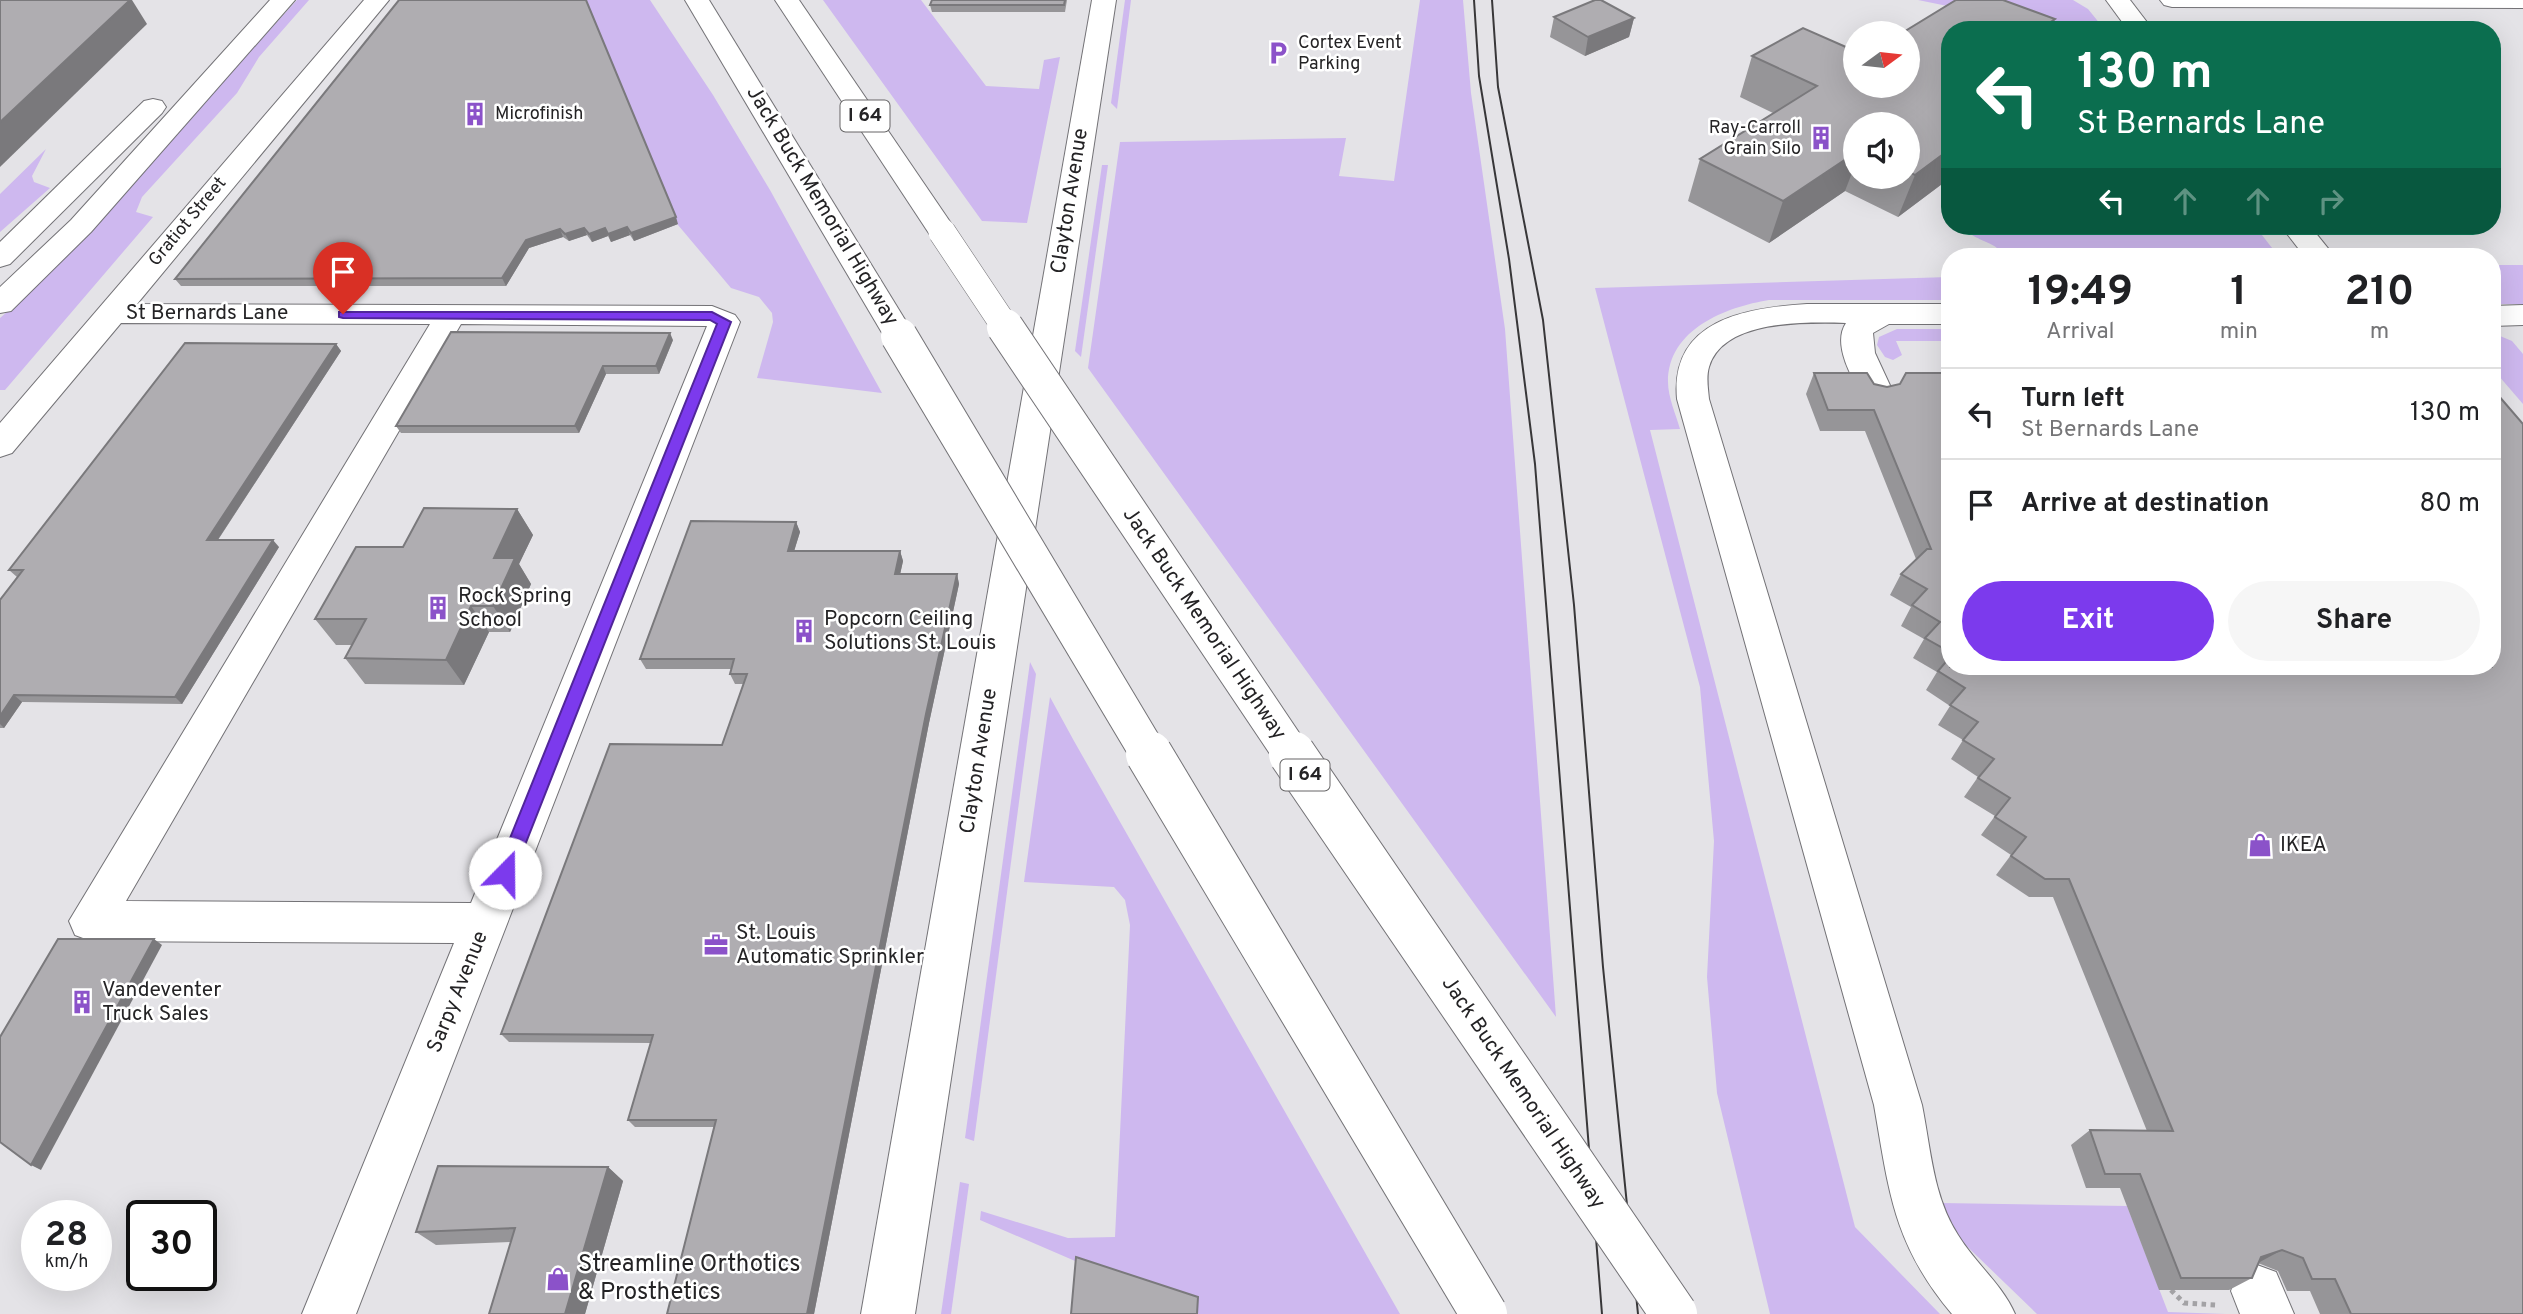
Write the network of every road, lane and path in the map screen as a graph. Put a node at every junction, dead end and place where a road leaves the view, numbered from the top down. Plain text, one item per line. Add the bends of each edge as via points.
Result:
1 (254, 0) edge
2 (283, 0) edge
3 (377, 0) edge
4 (697, 0) edge
5 (787, 0) edge
6 (1104, 0) edge
7 (2118, 0) edge
8 (2172, 0) edge
9 (2523, 1) edge
10 (2134, 21) edge
11 (0, 258) edge
12 (0, 304) edge
13 (112, 313) junction
14 (1884, 314) junction
15 (1941, 314) edge
16 (451, 315) junction
17 (722, 319) joint
18 (1878, 394) edge
19 (0, 445) edge
20 (485, 923) junction
21 (2171, 1290) dead end
22 (2251, 1303) edge
23 (328, 1314) edge
24 (888, 1314) edge
25 (1484, 1314) edge
26 (1674, 1314) edge
27 (1988, 1314) edge

1 - 11 main road
2 - 12 main road via 81,226
3 - 13 main road, Gratiot Street
4 - 25 main road, Jack Buck Memorial Highway, bridge
5 - 26 main road, Jack Buck Memorial Highway / I 64, bridge via 1256,702
6 - 24 main road, Clayton Avenue
7 - 10 main road
8 - 9 main road
13 - 16 main road, St Bernards Lane
13 - 19 main road, Gratiot Street
14 - 15 main road
14 - 18 main road via 1858,328 1856,337
14 - 27 main road via 1762,317 1729,327 1694,362 1693,399 1898,1105 1917,1211 1931,1243 1959,1284
16 - 17 main road, St Bernards Lane
16 - 20 main road via 91,920
17 - 20 main road, Sarpy Avenue via 725,326
20 - 23 main road, Sarpy Avenue
21 - 22 path via 2184,1305

